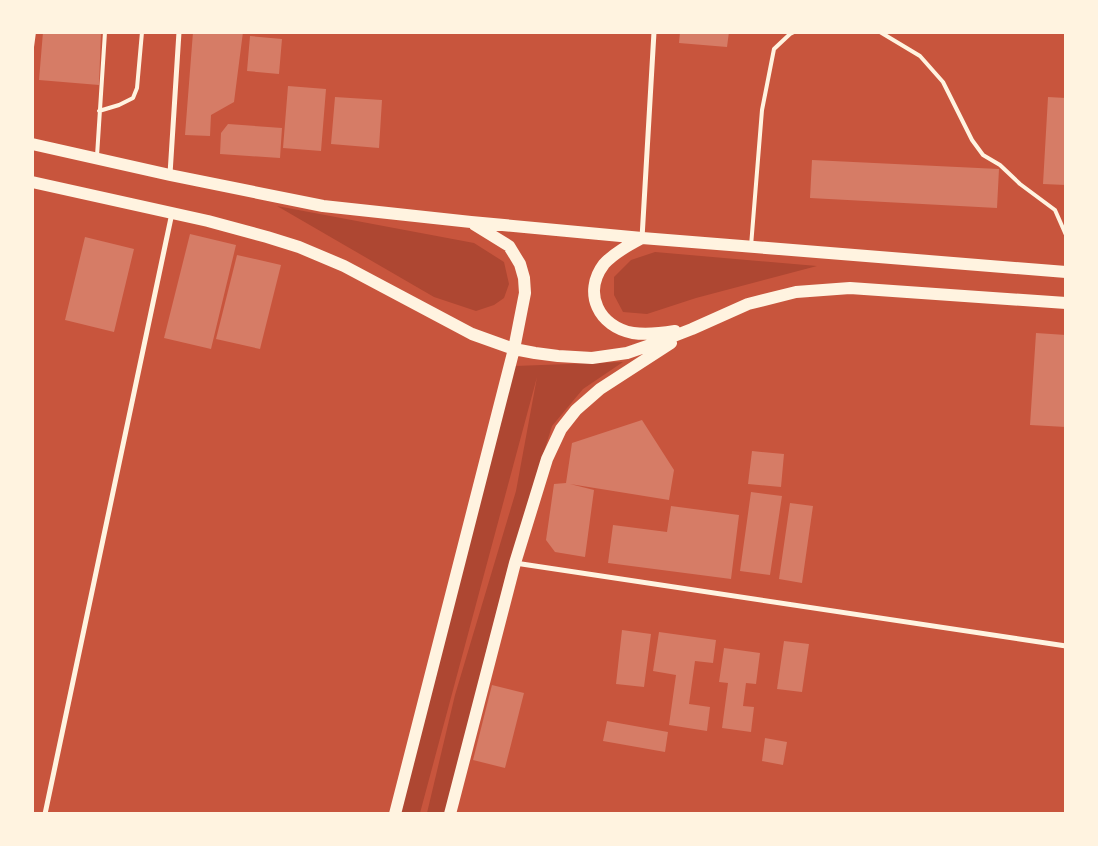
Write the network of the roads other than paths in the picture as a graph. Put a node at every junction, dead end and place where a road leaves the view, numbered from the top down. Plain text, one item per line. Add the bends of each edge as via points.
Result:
1 (34, 32) edge
2 (105, 32) edge
3 (142, 32) edge
4 (179, 32) edge
5 (654, 32) edge
6 (794, 32) edge
7 (880, 32) edge
8 (32, 47) edge
9 (99, 111) junction
10 (32, 144) edge
11 (97, 158) junction
12 (170, 175) junction
13 (32, 182) edge
14 (172, 212) junction
15 (471, 222) junction
16 (1066, 235) edge
17 (642, 238) junction
18 (750, 247) junction
19 (1066, 272) edge
20 (1066, 303) edge
21 (692, 329) junction
22 (514, 348) junction
23 (515, 563) junction
24 (1066, 646) edge
25 (45, 814) edge
26 (395, 814) edge
27 (450, 814) edge

1 - 8 lane
2 - 9 lane
3 - 9 lane via 138,88 134,98
4 - 12 street
5 - 17 street
6 - 18 lane via 774,49 762,110
7 - 16 lane via 920,56 943,82 983,155 1055,210
9 - 11 lane
10 - 11 main road
11 - 12 main road
12 - 15 main road via 322,206
13 - 14 main road
14 - 22 main road via 299,247 344,266 472,334
14 - 25 street
15 - 17 main road
15 - 22 main road via 509,246 520,264 525,293
17 - 18 main road
17 - 21 main road via 605,263 595,279 594,299 600,313 613,325 633,333
18 - 19 main road
20 - 21 main road via 850,288 796,292 748,304
21 - 22 main road via 627,352 592,358
21 - 23 main road via 600,389 576,410 561,429 547,459
22 - 26 main road
23 - 24 street
23 - 27 main road

